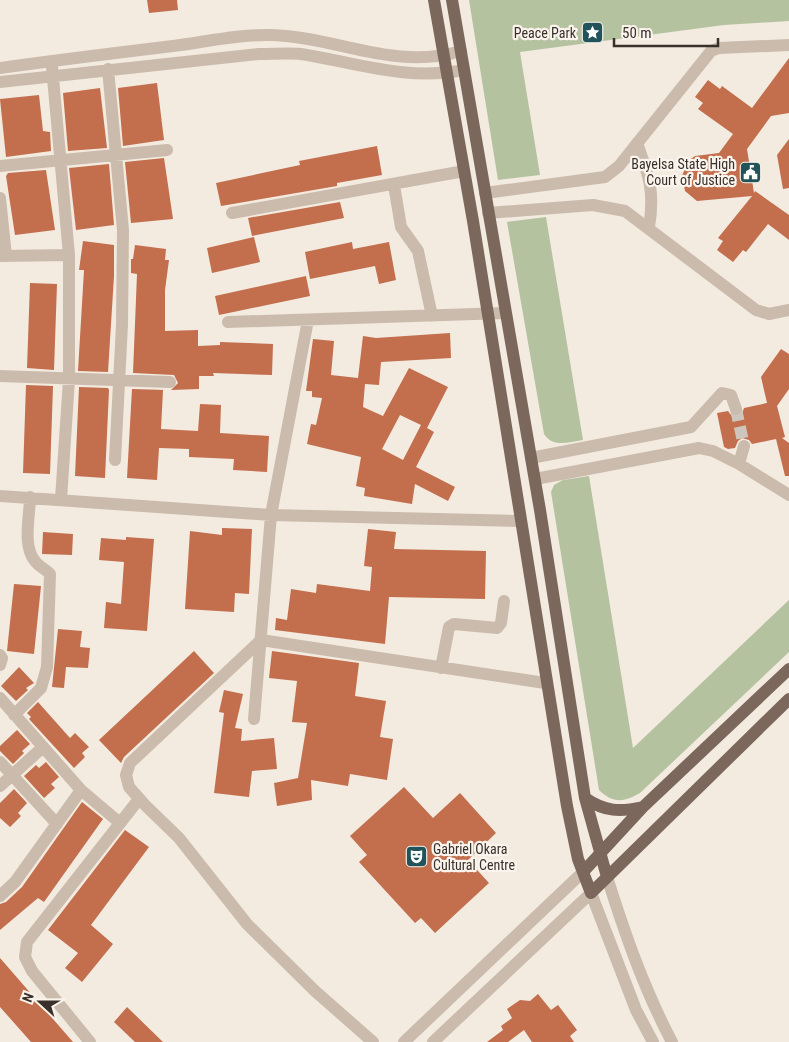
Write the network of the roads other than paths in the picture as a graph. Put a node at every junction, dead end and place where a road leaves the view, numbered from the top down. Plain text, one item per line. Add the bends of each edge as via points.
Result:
1 (434, 0) edge
2 (452, 0) edge
3 (789, 45) edge
4 (461, 52) junction
5 (444, 56) junction
6 (52, 61) junction
7 (0, 68) edge
8 (108, 69) junction
9 (464, 70) junction
10 (447, 73) junction
11 (52, 76) junction
12 (0, 82) edge
13 (637, 144) junction
14 (166, 150) dead end
15 (116, 155) junction
16 (60, 161) junction
17 (0, 166) edge
18 (464, 171) junction
19 (394, 185) junction
20 (485, 193) junction
21 (0, 198) edge
22 (232, 213) dead end
23 (488, 213) junction
24 (649, 227) junction
25 (69, 255) junction
26 (3, 256) edge
27 (789, 310) edge
28 (506, 314) junction
29 (488, 315) junction
30 (432, 316) junction
31 (308, 320) junction
32 (228, 322) dead end
33 (0, 376) edge
34 (69, 380) junction
35 (119, 381) junction
36 (170, 382) dead end
37 (736, 409) tunnel mouth
38 (744, 446) tunnel mouth
39 (531, 458) junction
40 (115, 460) dead end
41 (739, 464) junction
42 (535, 479) junction
43 (789, 494) edge
44 (0, 496) edge
45 (30, 497) junction
46 (61, 499) junction
47 (271, 515) junction
48 (521, 521) junction
49 (504, 601) dead end
50 (260, 640) junction
51 (0, 655) edge
52 (0, 665) edge
53 (441, 668) junction
54 (789, 669) edge
55 (545, 683) junction
56 (0, 698) edge
57 (789, 699) edge
58 (14, 715) junction
59 (254, 718) dead end
60 (42, 748) junction
61 (0, 762) edge
62 (12, 776) junction
63 (0, 786) edge
64 (81, 790) junction
65 (585, 798) junction
66 (139, 799) junction
67 (643, 807) junction
68 (120, 823) junction
69 (56, 824) junction
70 (600, 854) junction
71 (583, 872) junction
72 (607, 877) junction
73 (591, 893) junction
74 (0, 896) edge
75 (90, 1042) edge
76 (373, 1042) edge
77 (404, 1042) edge
78 (432, 1042) edge
79 (653, 1042) edge
80 (672, 1042) edge

1 - 5 main road
2 - 4 main road
3 - 13 street via 711,51
4 - 5 street
4 - 9 main road
5 - 6 street via 392,57 332,43 269,35
5 - 10 main road
6 - 7 street
6 - 11 street
8 - 10 street via 259,54 299,54 387,72
8 - 11 street
8 - 15 street
9 - 10 street
9 - 20 main road
10 - 18 main road
11 - 12 street
11 - 16 street
13 - 20 street via 605,177
13 - 24 street via 651,181
14 - 15 street
15 - 16 street
15 - 35 street via 123,230
16 - 17 street
16 - 25 street
18 - 19 street
18 - 29 main road
19 - 22 street
19 - 30 street via 401,227 418,251
20 - 23 main road
21 - 26 street
23 - 24 street via 593,205 625,211
23 - 28 main road
24 - 27 street via 756,310 769,314
25 - 26 street
25 - 34 street
28 - 29 street
28 - 39 main road
29 - 30 street
29 - 48 main road
30 - 31 street
31 - 32 street
31 - 47 street
33 - 34 street
34 - 35 street
34 - 46 street
35 - 36 street
35 - 40 street
37 - 39 street via 731,395 722,393 691,427
38 - 41 street
39 - 42 main road
41 - 42 street via 699,448
41 - 43 street
42 - 65 main road
44 - 45 street
45 - 46 street
45 - 58 street via 28,547 36,564 46,568 50,574 47,667 41,688
46 - 47 street
47 - 48 street
47 - 50 street
48 - 55 main road
49 - 53 street via 501,623 496,628 454,624 449,627
50 - 53 street
50 - 59 street
50 - 66 street via 130,762 126,774
51 - 52 street
53 - 55 street
54 - 67 main road
55 - 71 main road via 567,806
56 - 58 street
57 - 72 main road
58 - 60 street
60 - 62 street
60 - 64 street
61 - 62 street
62 - 63 street
62 - 69 street
64 - 68 street
64 - 69 street
65 - 67 main road via 609,811
65 - 70 main road
66 - 68 street
66 - 76 street via 179,838 247,924 314,991
67 - 70 main road
68 - 75 street via 27,942 25,957 32,971
69 - 74 street via 15,882
70 - 71 main road
70 - 72 main road
71 - 73 main road
71 - 77 street
72 - 73 main road
72 - 80 street via 653,1006
73 - 78 street
73 - 79 street via 636,1010

